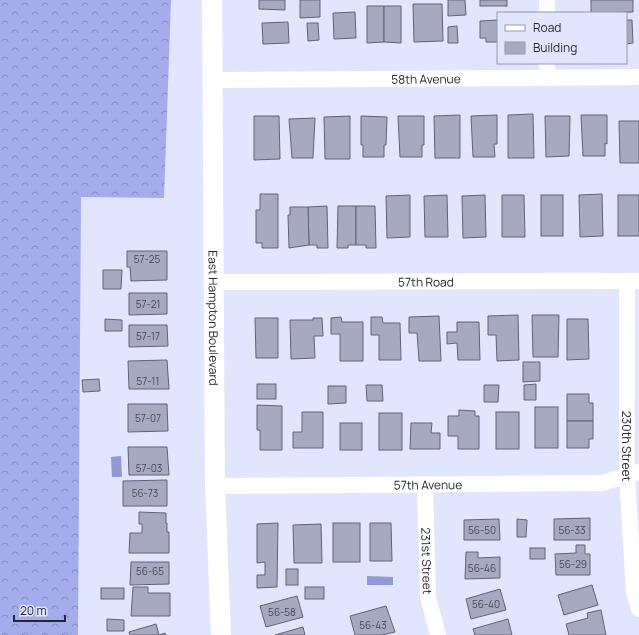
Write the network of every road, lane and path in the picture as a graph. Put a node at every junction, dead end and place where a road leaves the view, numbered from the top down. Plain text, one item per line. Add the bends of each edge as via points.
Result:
1 (212, 0) edge
2 (547, 0) edge
3 (547, 12) edge
4 (547, 71) edge
5 (639, 77) edge
6 (213, 80) junction
7 (633, 281) edge
8 (213, 282) junction
9 (633, 474) edge
10 (425, 485) junction
11 (215, 486) junction
12 (639, 609) edge
13 (221, 635) edge
14 (438, 635) edge

1 - 6 street, East Hampton Boulevard
2 - 3 street
4 - 5 street, 58th Avenue
4 - 6 street, 58th Avenue
6 - 8 street, East Hampton Boulevard
7 - 8 street, 57th Road
7 - 9 street, 230th Street
8 - 11 street, East Hampton Boulevard
9 - 10 street, 57th Avenue via 602,483
9 - 12 street, 230th Street via 634,592
10 - 11 street, 57th Avenue
10 - 14 street, 231st Street via 428,597
11 - 13 street, East Hampton Boulevard

